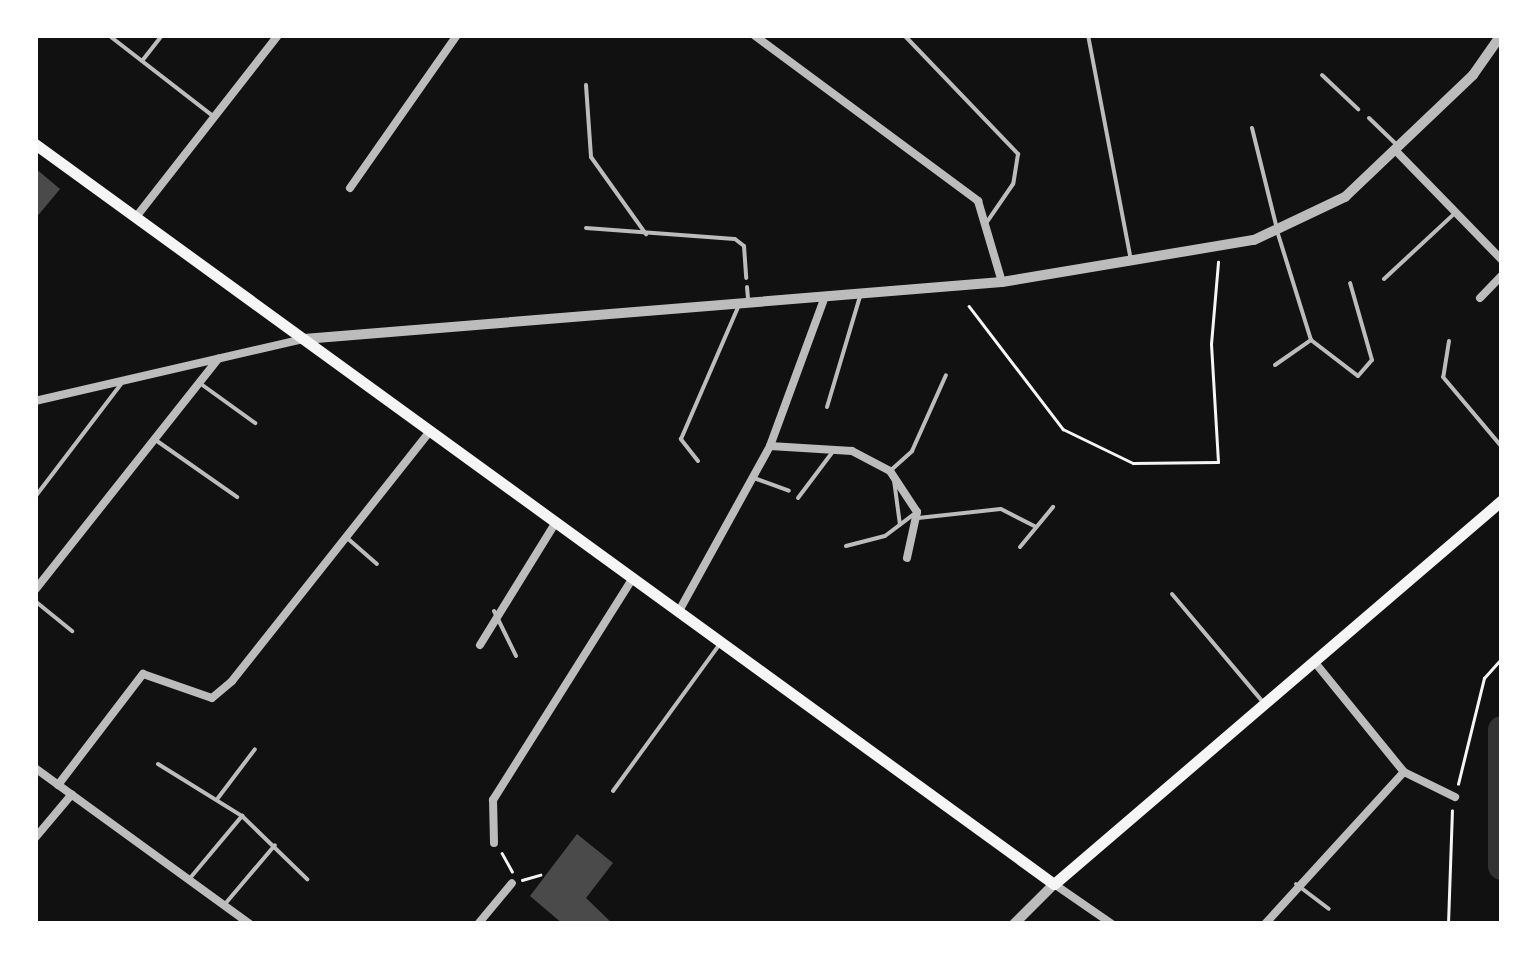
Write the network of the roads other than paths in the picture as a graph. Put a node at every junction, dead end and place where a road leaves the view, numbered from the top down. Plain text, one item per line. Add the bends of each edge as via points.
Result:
1 (162, 35) edge
2 (278, 35) edge
3 (457, 35) edge
4 (754, 35) edge
5 (904, 35) edge
6 (1088, 35) edge
7 (112, 37) edge
8 (1501, 41) edge
9 (142, 61) junction
10 (1322, 75) dead end
11 (586, 85) dead end
12 (1358, 108) dead end
13 (214, 118) junction
14 (1369, 118) dead end
15 (1252, 128) dead end
16 (35, 144) edge
17 (1398, 149) junction
18 (350, 188) dead end
19 (1456, 212) junction
20 (136, 217) junction
21 (988, 222) junction
22 (586, 228) dead end
23 (1278, 233) junction
24 (646, 234) junction
25 (1502, 260) edge
26 (1131, 261) junction
27 (1502, 275) edge
28 (746, 278) dead end
29 (1384, 279) dead end
30 (1002, 282) junction
31 (1350, 283) dead end
32 (747, 287) dead end
33 (860, 296) junction
34 (1480, 298) dead end
35 (824, 299) junction
36 (743, 305) junction
37 (304, 339) junction
38 (1311, 340) junction
39 (1449, 341) dead end
40 (218, 359) junction
41 (1275, 365) dead end
42 (946, 376) dead end
43 (124, 381) junction
44 (197, 382) junction
45 (35, 401) edge
46 (827, 407) dead end
47 (255, 423) dead end
48 (430, 431) junction
49 (153, 438) junction
50 (770, 446) junction
51 (1502, 448) edge
52 (835, 449) junction
53 (698, 461) dead end
54 (893, 474) junction
55 (754, 478) junction
56 (788, 491) dead end
57 (237, 496) dead end
58 (35, 497) edge
59 (798, 498) dead end
60 (1502, 500) edge
61 (1053, 507) dead end
62 (918, 515) junction
63 (556, 522) junction
64 (900, 525) junction
65 (1036, 527) junction
66 (346, 537) junction
67 (846, 546) dead end
68 (1020, 547) dead end
69 (907, 558) dead end
70 (378, 564) dead end
71 (633, 578) junction
72 (35, 590) edge
73 (1172, 594) dead end
74 (35, 601) edge
75 (494, 610) junction
76 (679, 612) junction
77 (72, 630) dead end
78 (721, 642) junction
79 (480, 645) dead end
80 (516, 656) dead end
81 (1317, 665) junction
82 (1267, 707) junction
83 (256, 749) dead end
84 (158, 764) dead end
85 (35, 768) edge
86 (1404, 772) junction
87 (58, 785) junction
88 (613, 791) dead end
89 (72, 794) junction
90 (1455, 796) dead end
91 (218, 798) junction
92 (242, 816) junction
93 (35, 838) edge
94 (494, 843) road end
95 (275, 844) junction
96 (191, 877) junction
97 (307, 878) dead end
98 (512, 883) road end
99 (1054, 884) junction
100 (1296, 884) junction
101 (224, 904) junction
102 (1329, 910) dead end
103 (250, 924) edge
104 (478, 924) edge
105 (1014, 924) edge
106 (1112, 924) edge
107 (1265, 924) edge

1 - 9 lane
2 - 13 street
3 - 18 street
4 - 21 street via 978,202
5 - 21 lane via 1018,154 1014,184
6 - 26 lane
7 - 9 lane
8 - 17 street
9 - 13 lane
10 - 12 lane
11 - 24 lane via 591,158
13 - 20 street
14 - 17 lane
15 - 23 lane
16 - 20 main road
17 - 19 street
17 - 23 street via 1345,196
19 - 25 street
19 - 29 lane
20 - 37 main road
21 - 30 street
22 - 24 lane
23 - 26 street
23 - 38 lane
24 - 28 lane via 735,238 744,246
26 - 30 street
27 - 34 street
30 - 33 street
31 - 38 lane via 1368,369 1348,376
32 - 36 lane
33 - 35 street
33 - 46 lane
35 - 36 street
35 - 50 street
36 - 37 street
36 - 53 lane via 681,439
37 - 40 street
37 - 48 main road
38 - 41 lane
39 - 51 lane via 1443,377
40 - 43 street
40 - 44 street
42 - 54 lane via 912,451
43 - 45 street
43 - 58 lane
44 - 47 lane
44 - 49 street
48 - 63 main road
48 - 66 street
49 - 57 lane
49 - 72 street
50 - 52 street
50 - 55 street
52 - 54 street
52 - 59 lane
54 - 62 street
54 - 64 lane
55 - 56 lane
55 - 76 street
60 - 81 main road
61 - 65 lane
62 - 64 lane
62 - 65 lane via 1001,509
62 - 69 street
63 - 71 main road
63 - 75 street
64 - 67 lane
65 - 68 lane
66 - 70 lane
66 - 87 street via 212,698 143,674
71 - 76 main road
71 - 94 street via 493,800
73 - 82 lane
74 - 77 lane
75 - 79 street
75 - 80 lane
76 - 78 main road
78 - 88 lane
78 - 99 main road
81 - 82 main road
81 - 86 street
82 - 99 main road
83 - 91 lane
84 - 91 lane
85 - 87 street
86 - 90 street
86 - 100 street
87 - 89 street
89 - 93 street
89 - 96 street
91 - 92 lane
92 - 95 lane
92 - 96 lane
95 - 97 lane
95 - 101 lane
96 - 101 street
98 - 104 street
99 - 105 street
99 - 106 street
100 - 102 lane
100 - 107 street
101 - 103 street

